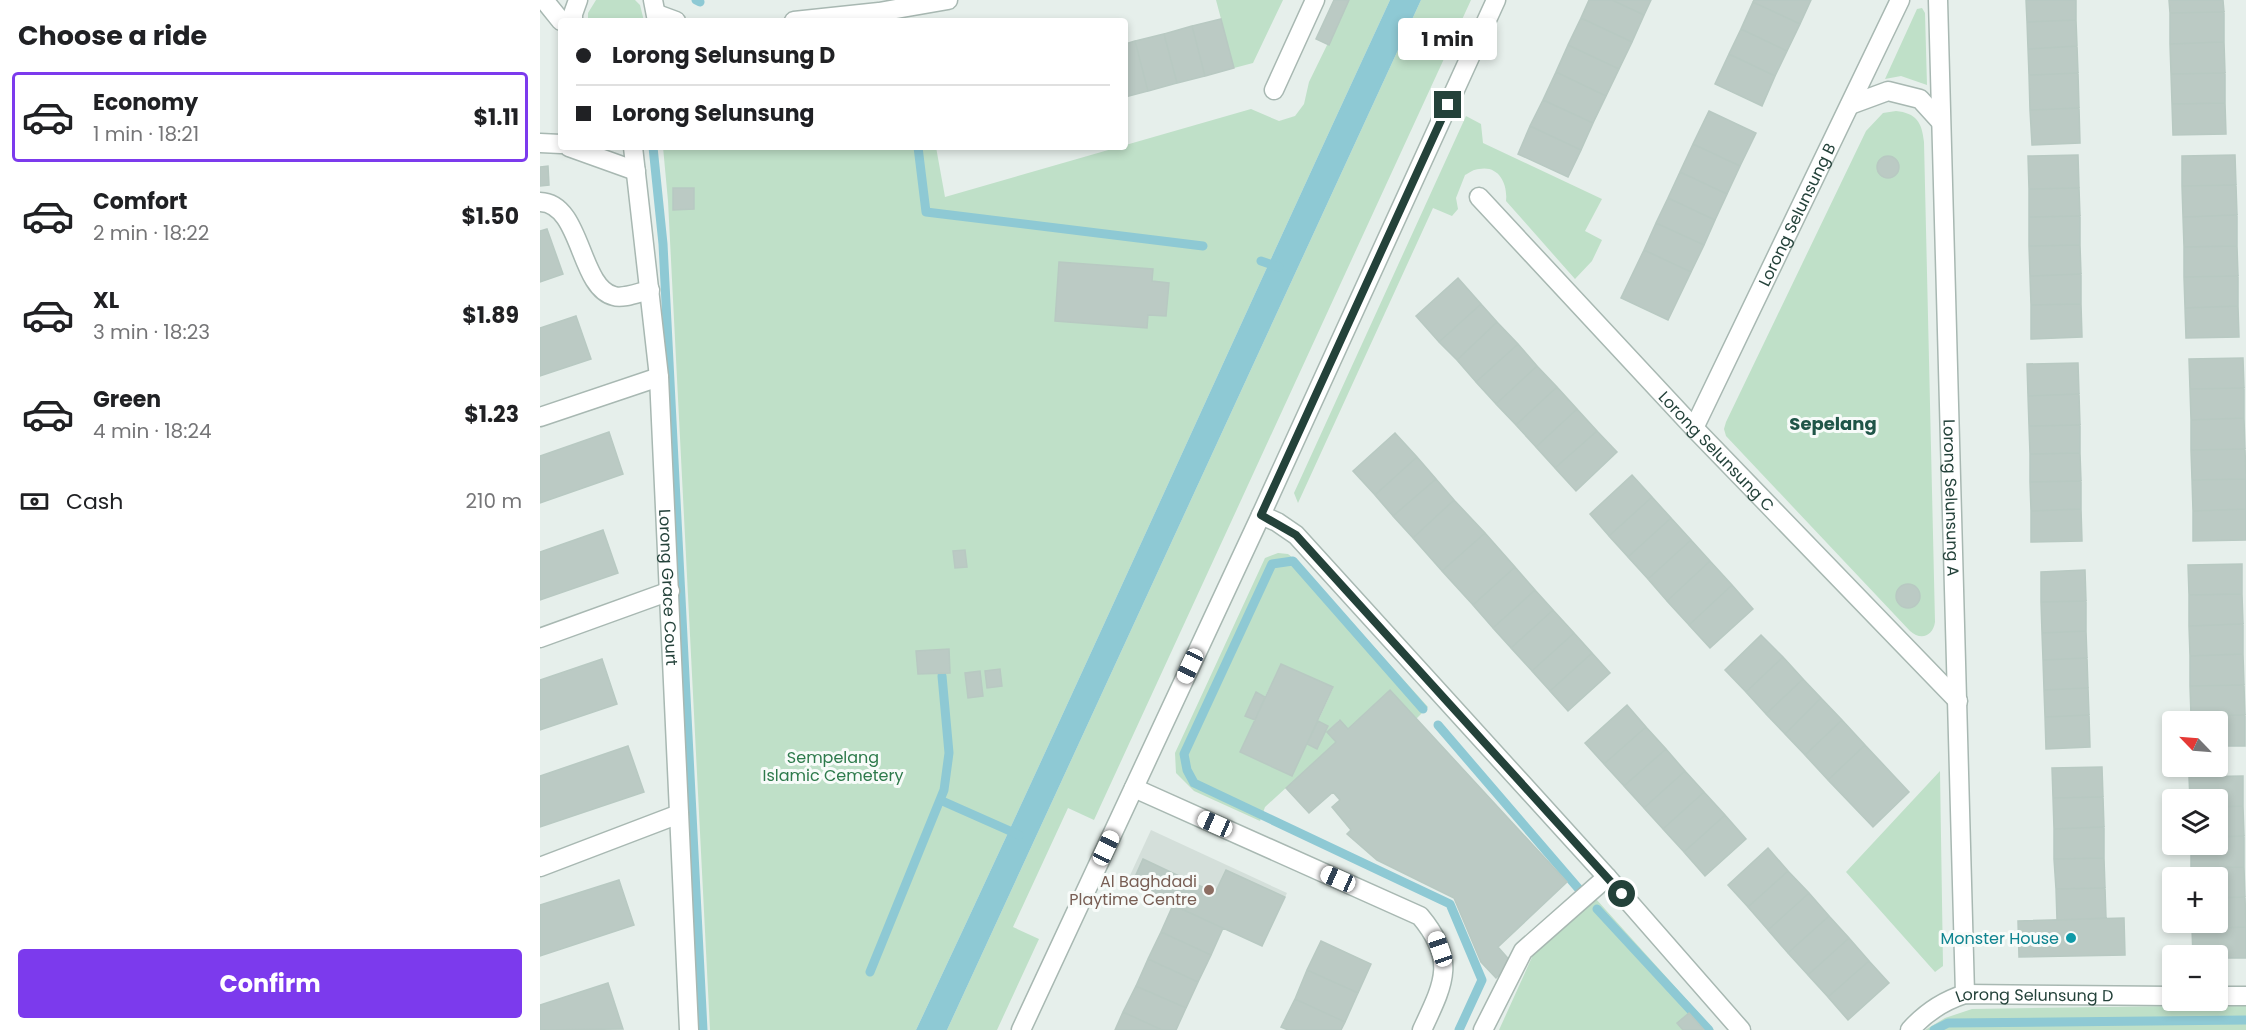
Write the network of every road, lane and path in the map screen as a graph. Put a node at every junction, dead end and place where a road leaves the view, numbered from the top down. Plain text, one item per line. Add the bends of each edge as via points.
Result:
1 (544, 0) edge
2 (577, 0) edge
3 (948, 0) edge
4 (1315, 0) edge
5 (1496, 0) edge
6 (1900, 0) edge
7 (1938, 0) edge
8 (559, 18) edge
9 (574, 18) edge
10 (822, 18) edge
11 (1274, 90) dead end
12 (1850, 105) junction
13 (1940, 121) junction
14 (540, 142) edge
15 (558, 144) edge
16 (577, 150) edge
17 (633, 150) edge
18 (636, 171) junction
19 (1479, 197) dead end
20 (540, 202) edge
21 (650, 290) junction
22 (659, 377) junction
23 (540, 417) edge
24 (1694, 428) junction
25 (1261, 515) junction
26 (670, 591) junction
27 (540, 638) edge
28 (1958, 701) junction
29 (1134, 788) junction
30 (679, 814) junction
31 (540, 867) edge
32 (1607, 878) junction
33 (1965, 994) junction
34 (2162, 996) edge
35 (2228, 996) edge
36 (2246, 996) edge
37 (689, 1030) edge
38 (1020, 1030) edge
39 (1422, 1030) edge
40 (1483, 1030) edge
41 (1741, 1030) edge
42 (1910, 1030) edge

1 - 8 street
2 - 9 street
3 - 10 street
4 - 11 street
5 - 25 street
6 - 12 street, Lorong Selunsung B
7 - 13 street, Lorong Selunsung A
12 - 13 street via 1887,91 1920,99
12 - 24 street, Lorong Selunsung B
13 - 28 street, Lorong Selunsung A
14 - 15 street
16 - 18 street
17 - 18 street, Lorong Grace Court
18 - 21 street, Lorong Grace Court
19 - 24 street, Lorong Selunsung C
20 - 21 street via 548,202 572,227 602,290 615,297
21 - 22 street, Lorong Grace Court
22 - 23 street
22 - 26 street, Lorong Grace Court
24 - 28 street, Lorong Selunsung C
25 - 29 street
25 - 32 street via 1296,535
26 - 27 street
26 - 30 street, Lorong Grace Court
28 - 33 street, Lorong Selunsung A
29 - 38 street
29 - 39 street via 1420,916 1435,933 1443,967 1442,987
30 - 31 street
30 - 37 street, Lorong Grace Court
32 - 40 street via 1523,951
32 - 41 street
33 - 34 street, Lorong Selunsung D
33 - 42 street, Lorong Selunsung D via 1944,1001
35 - 36 street

